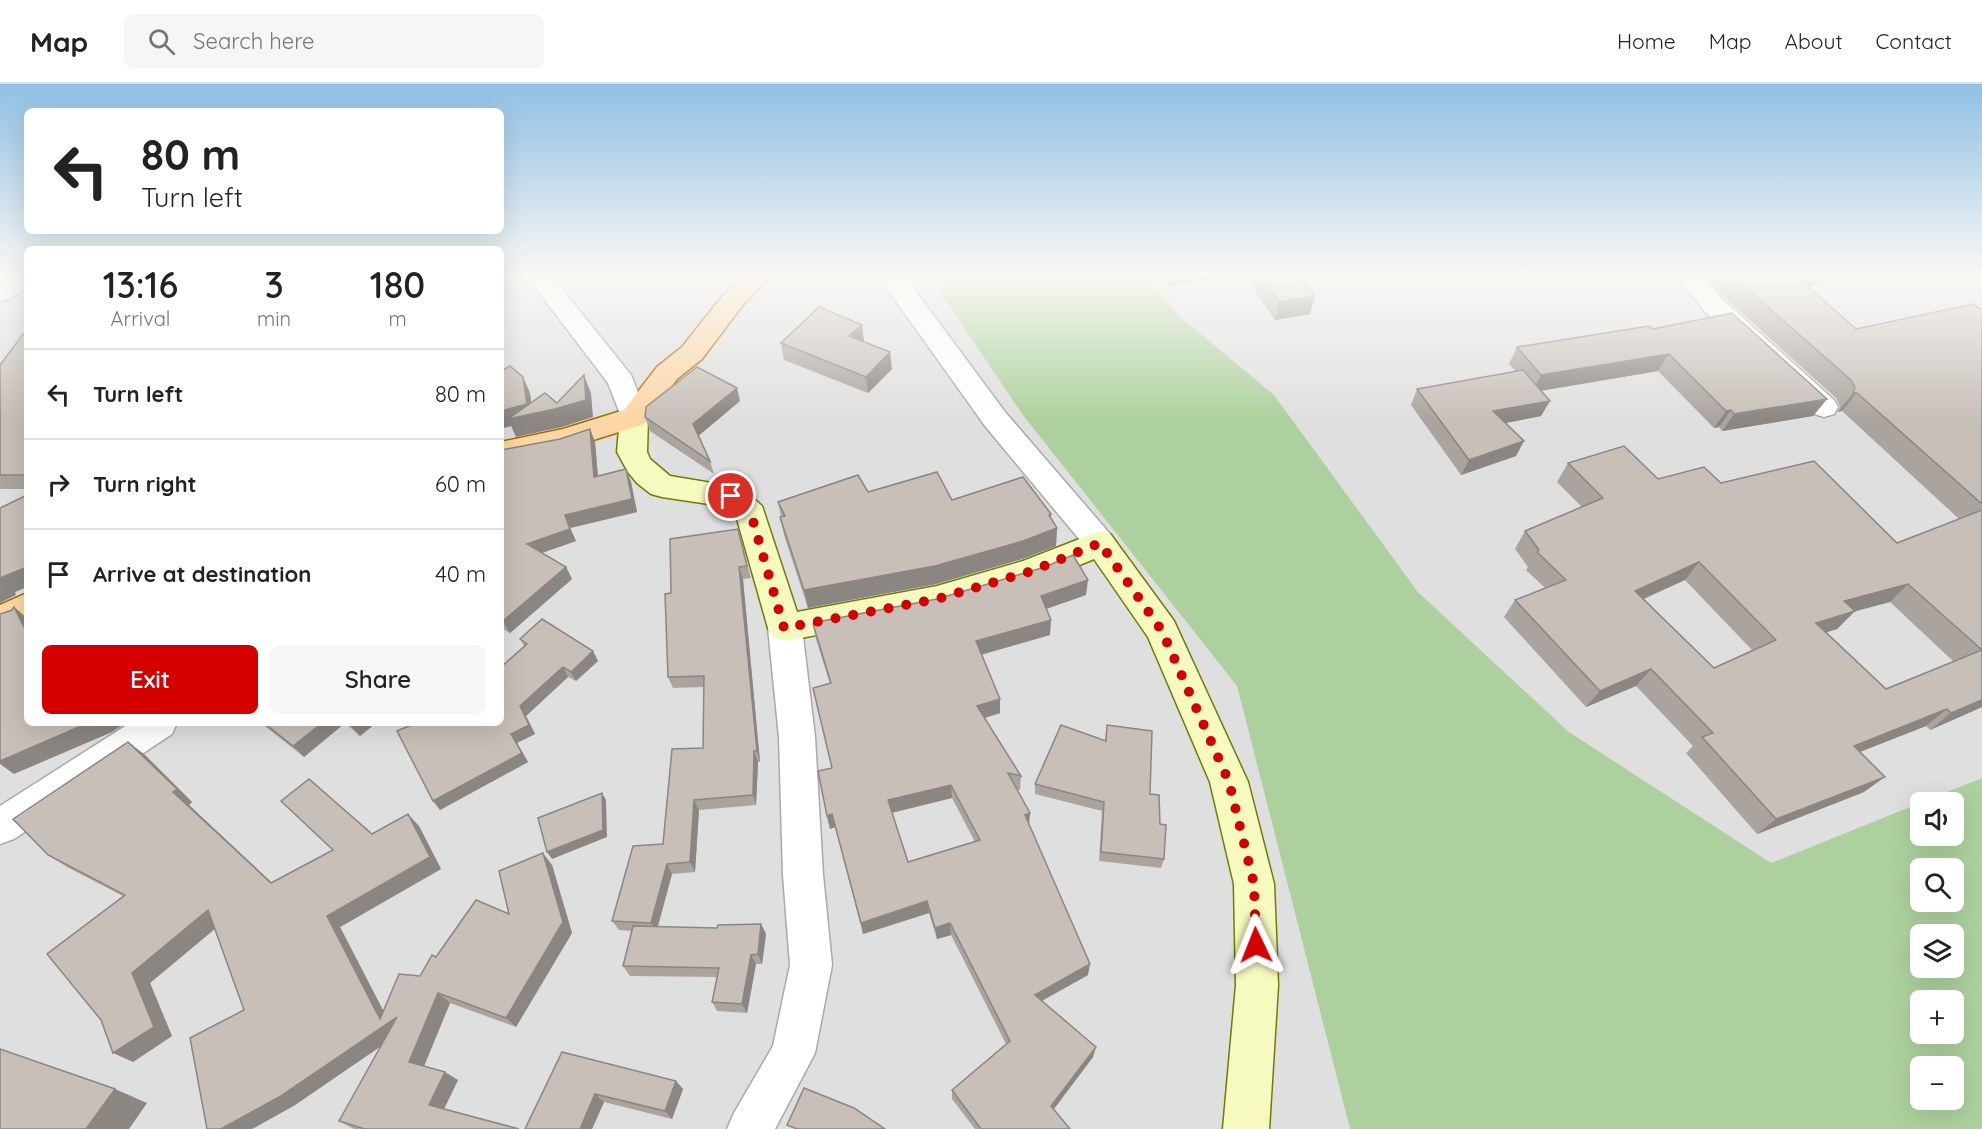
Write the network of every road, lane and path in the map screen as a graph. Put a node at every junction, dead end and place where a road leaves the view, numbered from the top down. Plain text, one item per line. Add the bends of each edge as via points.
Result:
1 (575, 323) edge
2 (715, 323) edge
3 (925, 323) edge
4 (1732, 323) edge
5 (1824, 407) edge
6 (634, 417) junction
7 (504, 451) edge
8 (1100, 543) junction
9 (24, 608) edge
10 (0, 620) edge
11 (784, 628) junction
12 (154, 726) edge
13 (0, 827) edge
14 (750, 1129) edge
15 (1246, 1129) edge

1 - 6 street via 621,381
2 - 6 main road via 692,353 667,373
3 - 8 street via 995,419
4 - 5 street
6 - 7 main road via 565,439
6 - 11 main road via 632,452 648,475 662,486 731,496 751,514
8 - 11 main road via 1032,571 937,599
8 - 15 main road via 1162,631 1229,782 1254,884 1257,986
9 - 10 main road
11 - 14 street via 797,737 811,964 793,1053
12 - 13 street

